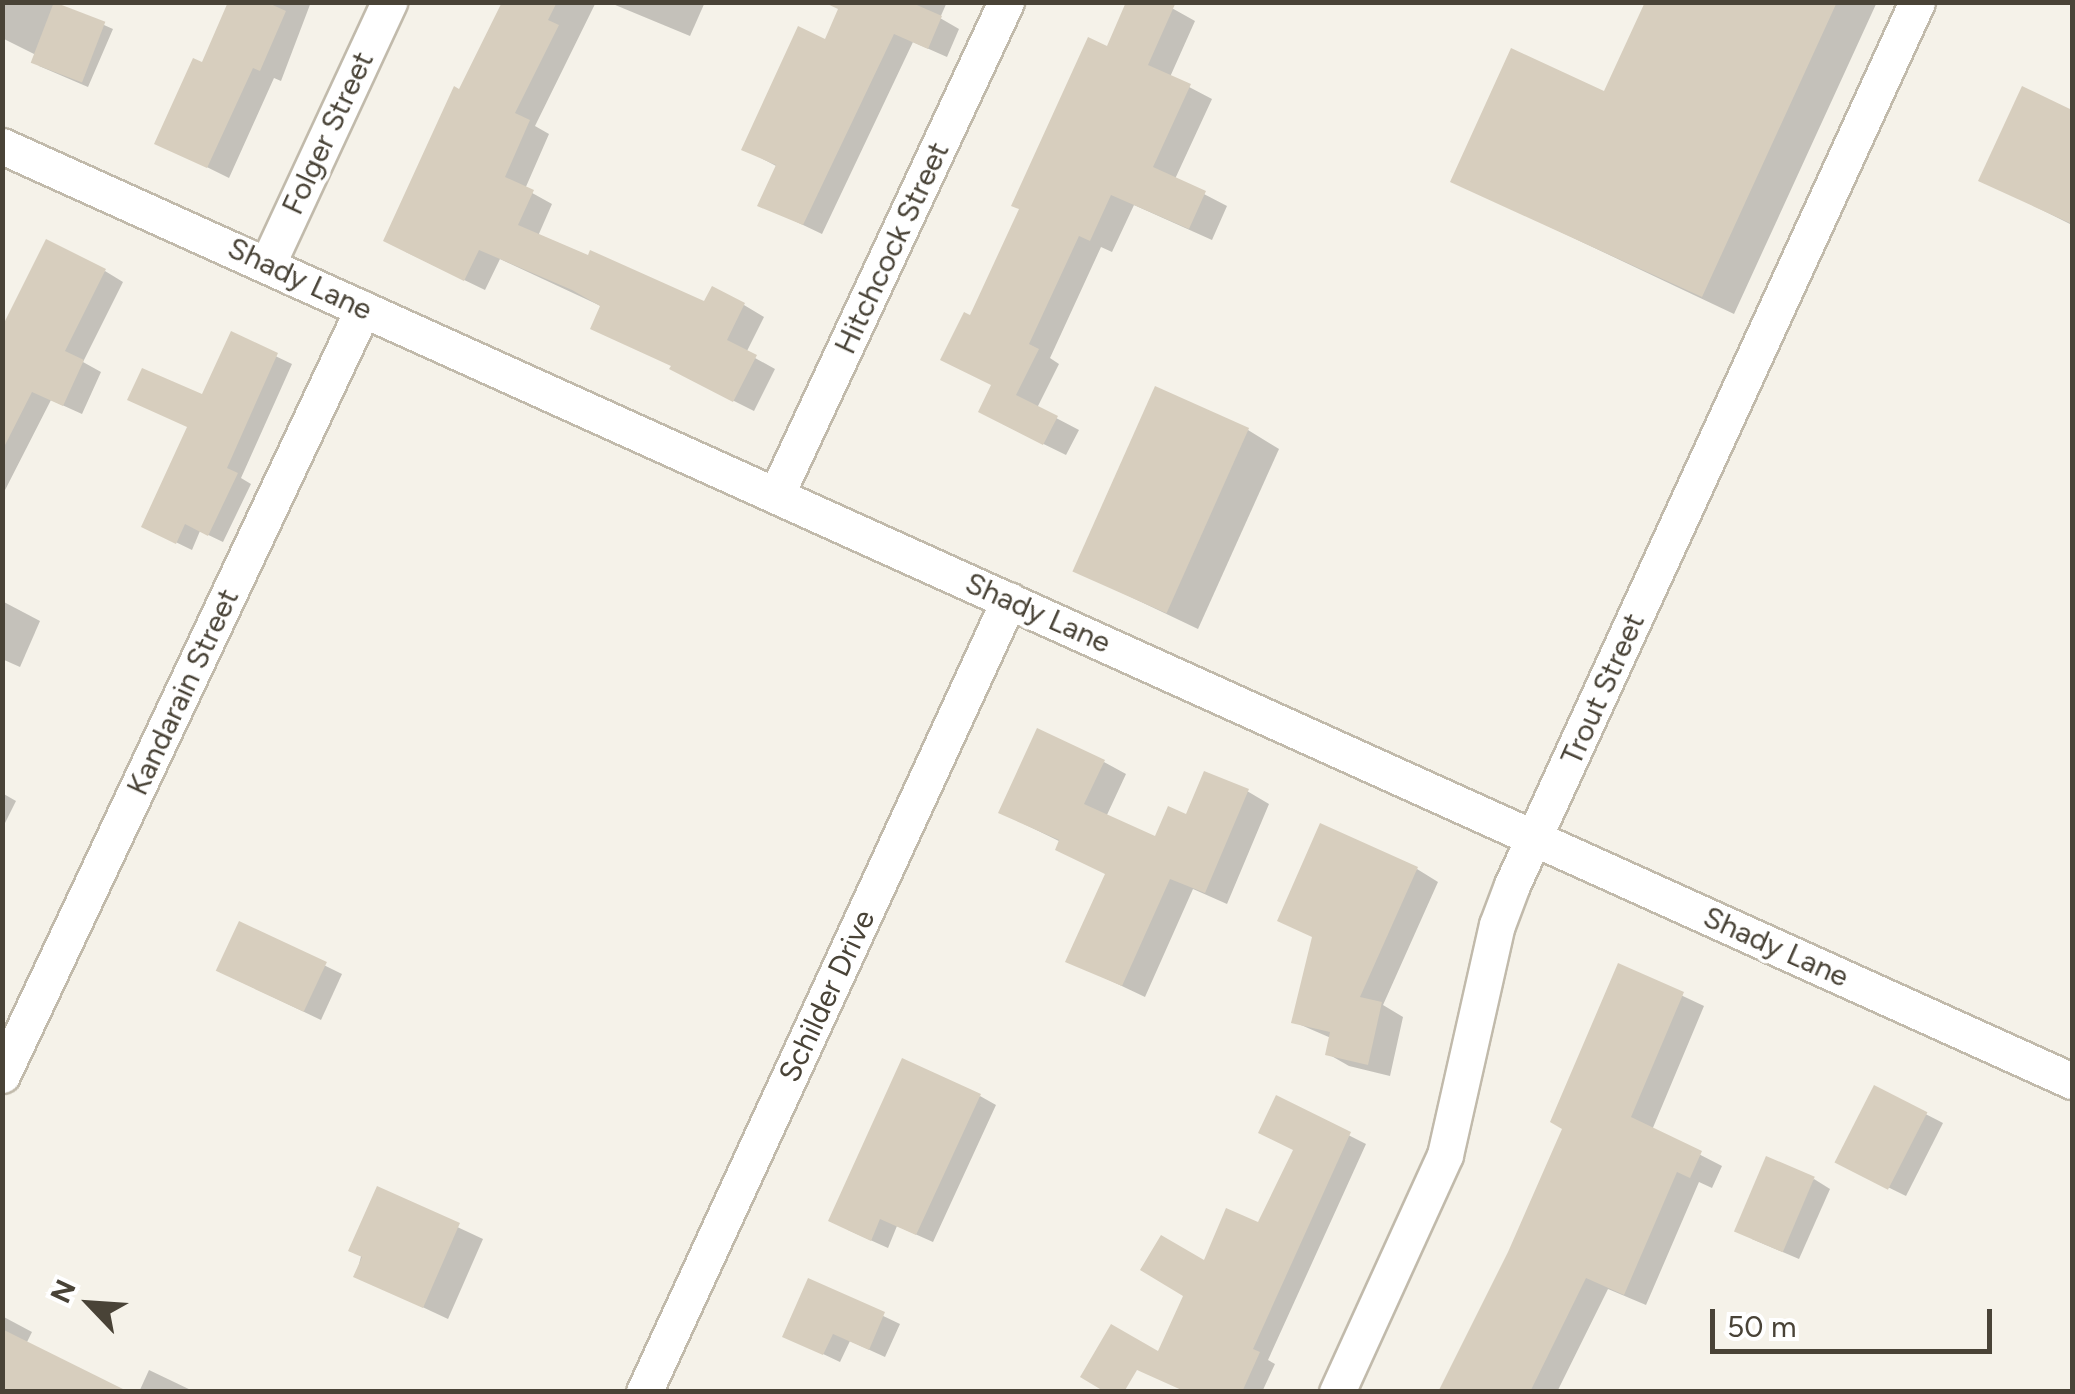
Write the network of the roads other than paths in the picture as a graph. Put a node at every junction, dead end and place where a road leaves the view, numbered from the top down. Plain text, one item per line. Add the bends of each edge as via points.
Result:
1 (388, 2) edge
2 (1006, 2) edge
3 (1917, 2) edge
4 (2, 146) edge
5 (268, 263) junction
6 (363, 310) junction
7 (776, 493) junction
8 (1009, 600) junction
9 (1535, 838) junction
10 (2, 1075) edge
11 (2072, 1081) edge
12 (644, 1392) edge
13 (1337, 1392) edge

1 - 5 street, Folger Street
2 - 7 street, Hitchcock Street
3 - 9 street, Trout Street
4 - 5 street, Shady Lane
5 - 6 street, Shady Lane
6 - 7 street, Shady Lane
6 - 10 street, Kandarain Street
7 - 8 street, Shady Lane
8 - 9 street, Shady Lane
8 - 12 street, Schilder Drive
9 - 11 street, Shady Lane
9 - 13 street, Trout Street via 1498,925 1446,1155

